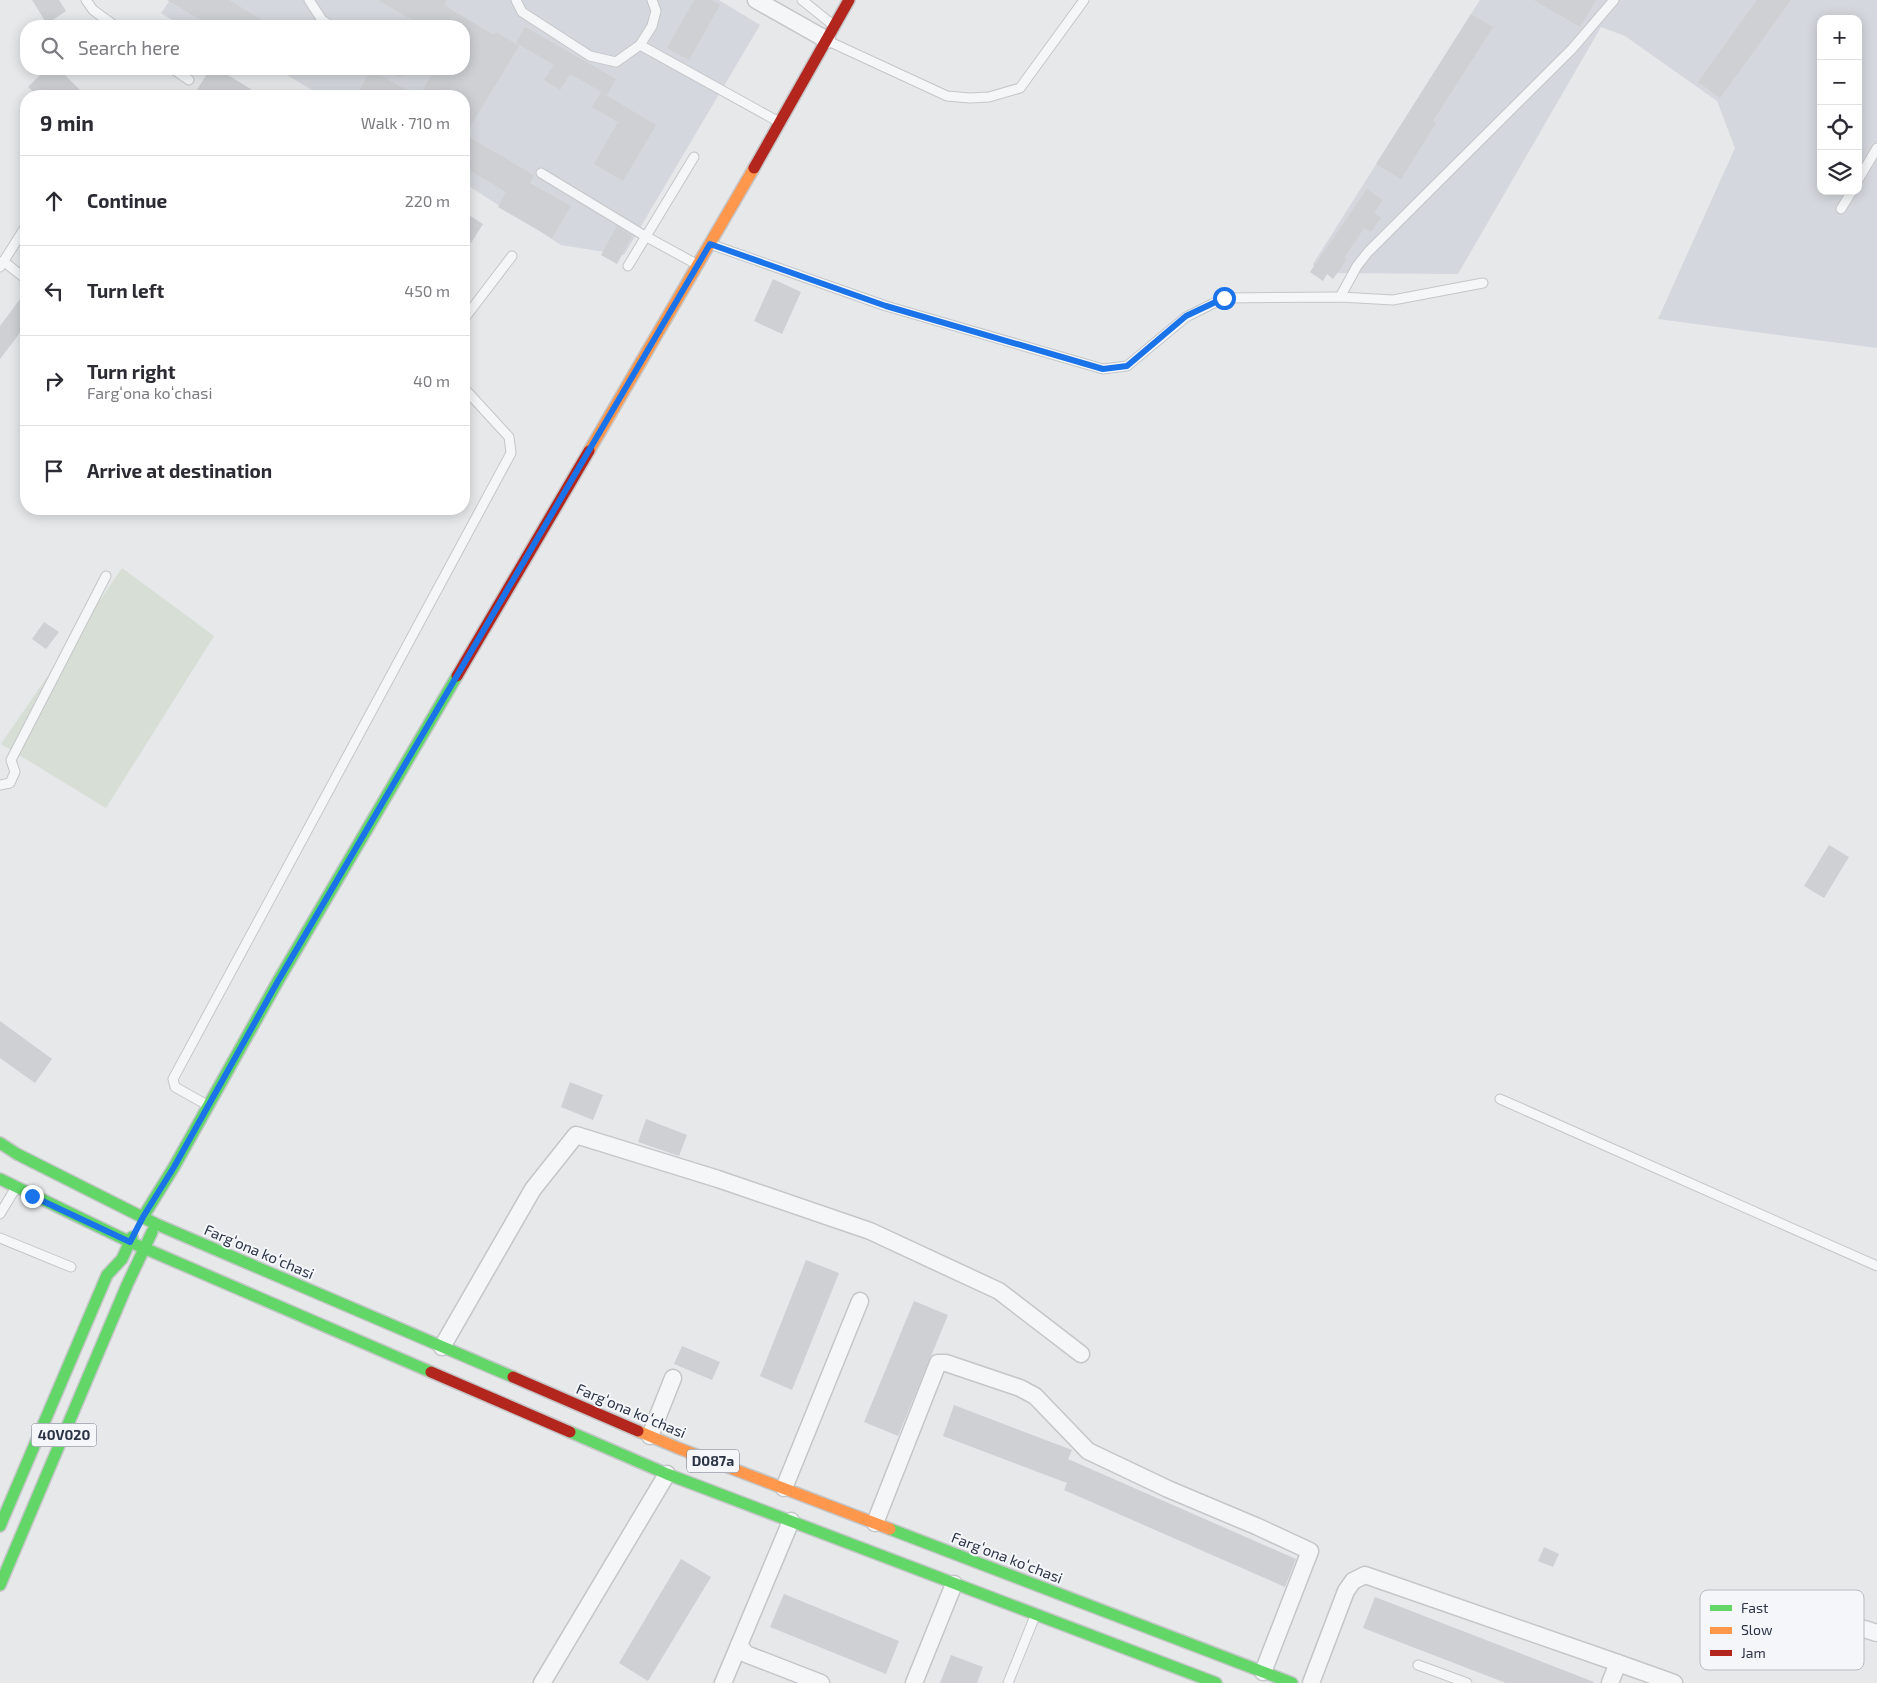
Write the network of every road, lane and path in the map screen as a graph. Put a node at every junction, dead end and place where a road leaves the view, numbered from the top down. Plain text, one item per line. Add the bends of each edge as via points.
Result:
1 (86, 0) edge
2 (310, 0) edge
3 (516, 0) edge
4 (652, 0) edge
5 (756, 0) edge
6 (802, 0) edge
7 (849, 0) edge
8 (1084, 0) edge
9 (1614, 0) edge
10 (107, 20) edge
11 (322, 20) edge
12 (831, 33) junction
13 (640, 46) junction
14 (181, 75) edge
15 (188, 80) dead end
16 (780, 122) junction
17 (1877, 148) edge
18 (694, 157) dead end
19 (541, 173) dead end
20 (1862, 173) edge
21 (1850, 195) edge
22 (1841, 209) dead end
23 (20, 236) edge
24 (645, 236) junction
25 (710, 244) junction
26 (512, 256) dead end
27 (2, 264) edge
28 (698, 265) junction
29 (628, 266) dead end
30 (20, 275) edge
31 (1483, 284) dead end
32 (1340, 297) junction
33 (470, 311) edge
34 (470, 395) edge
35 (106, 576) dead end
36 (0, 785) edge
37 (1500, 1100) dead end
38 (208, 1106) junction
39 (0, 1143) edge
40 (174, 1167) junction
41 (0, 1179) edge
42 (15, 1188) junction
43 (0, 1214) edge
44 (143, 1217) junction
45 (156, 1224) junction
46 (0, 1238) edge
47 (130, 1242) junction
48 (144, 1248) junction
49 (1877, 1266) edge
50 (71, 1267) dead end
51 (860, 1301) dead end
52 (442, 1347) junction
53 (1081, 1354) dead end
54 (674, 1378) dead end
55 (650, 1436) junction
56 (667, 1474) junction
57 (784, 1488) junction
58 (791, 1521) junction
59 (875, 1523) junction
60 (0, 1526) edge
61 (954, 1584) junction
62 (0, 1585) edge
63 (1036, 1614) junction
64 (1864, 1629) edge
65 (1877, 1633) edge
66 (739, 1645) junction
67 (1618, 1663) junction
68 (1418, 1665) dead end
69 (1263, 1672) junction
70 (542, 1683) edge
71 (723, 1683) edge
72 (821, 1683) edge
73 (914, 1683) edge
74 (1008, 1683) edge
75 (1216, 1683) edge
76 (1292, 1683) edge
77 (1311, 1683) edge
78 (1467, 1683) edge
79 (1610, 1683) edge
80 (1674, 1683) edge

1 - 10 lane
2 - 11 lane
3 - 13 lane via 522,12 590,56 616,62
4 - 13 lane via 656,11 652,26
5 - 12 street
6 - 12 lane
7 - 12 main road
8 - 12 lane via 1020,88 988,96 947,96
9 - 32 lane via 1572,49 1368,252
12 - 16 main road
13 - 16 lane
14 - 15 lane
16 - 25 main road
17 - 20 lane
18 - 24 lane
19 - 24 lane
21 - 22 lane
23 - 27 lane
24 - 28 lane
24 - 29 lane
25 - 28 main road
25 - 32 lane via 886,306 1103,369 1127,366 1186,316 1224,298
26 - 33 lane
27 - 30 lane
28 - 38 main road
31 - 32 lane via 1393,300
34 - 38 lane via 509,437 511,453 173,1079 175,1087
35 - 36 lane via 10,760 15,772 10,783
37 - 49 lane
38 - 40 main road
39 - 44 main road, Fargʻona koʻchasi
40 - 44 main road
40 - 45 main road
41 - 42 main road
42 - 43 lane
42 - 47 main road
44 - 45 main road, Fargʻona koʻchasi / D087a
44 - 47 main road, 40V020
45 - 48 main road, 40V020
45 - 52 main road, Fargʻona koʻchasi / D087a
46 - 50 lane
47 - 48 main road, D087a
47 - 60 main road, 40V020 via 122,1259 107,1275
48 - 56 main road, D087a
48 - 62 main road, 40V020
51 - 57 street
52 - 53 street via 533,1189 576,1135 870,1231 999,1291
52 - 55 main road, Fargʻona koʻchasi / D087a
54 - 55 street
55 - 57 main road, Fargʻona koʻchasi / D087a
56 - 58 main road, D087a
56 - 70 street
57 - 59 main road, Fargʻona koʻchasi / D087a
58 - 61 main road, D087a
58 - 66 street
59 - 69 main road, Fargʻona koʻchasi / D087a
59 - 69 street via 938,1363 1020,1388 1035,1396 1088,1451 1310,1551
61 - 63 main road, D087a
61 - 73 street
63 - 74 lane
63 - 75 main road, D087a
64 - 65 street
66 - 71 street
66 - 72 street via 746,1654
67 - 77 street via 1365,1575 1353,1581 1346,1591
67 - 79 street
67 - 80 street
68 - 78 lane
69 - 76 main road, Fargʻona koʻchasi / D087a

